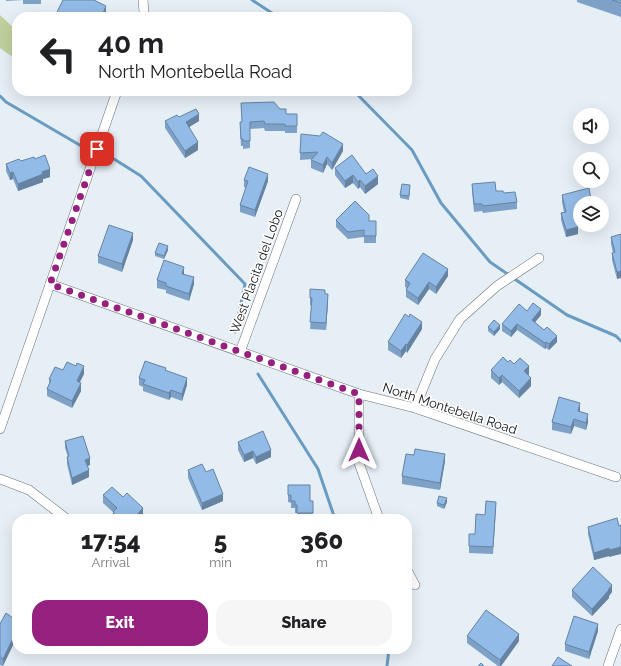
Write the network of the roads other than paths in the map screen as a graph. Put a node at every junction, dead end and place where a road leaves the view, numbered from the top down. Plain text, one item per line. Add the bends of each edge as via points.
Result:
1 (143, 0) edge
2 (144, 12) edge
3 (115, 96) edge
4 (296, 198) dead end
5 (539, 258) dead end
6 (50, 284) junction
7 (240, 352) junction
8 (359, 394) junction
9 (415, 408) junction
10 (0, 429) edge
11 (616, 477) dead end
12 (0, 480) edge
13 (60, 514) edge
14 (377, 514) edge
15 (412, 579) edge
16 (415, 584) dead end
17 (621, 629) edge
18 (608, 666) edge

1 - 2 street
3 - 6 street
4 - 7 street, West Placita del Lobo
5 - 9 street via 496,286 460,319 435,359
6 - 7 street, North Montebella Road
6 - 10 street
7 - 8 street, North Montebella Road
8 - 9 street, North Montebella Road
8 - 14 street via 359,463
9 - 11 street, North Montebella Road
12 - 13 street via 29,490
15 - 16 street
17 - 18 street

